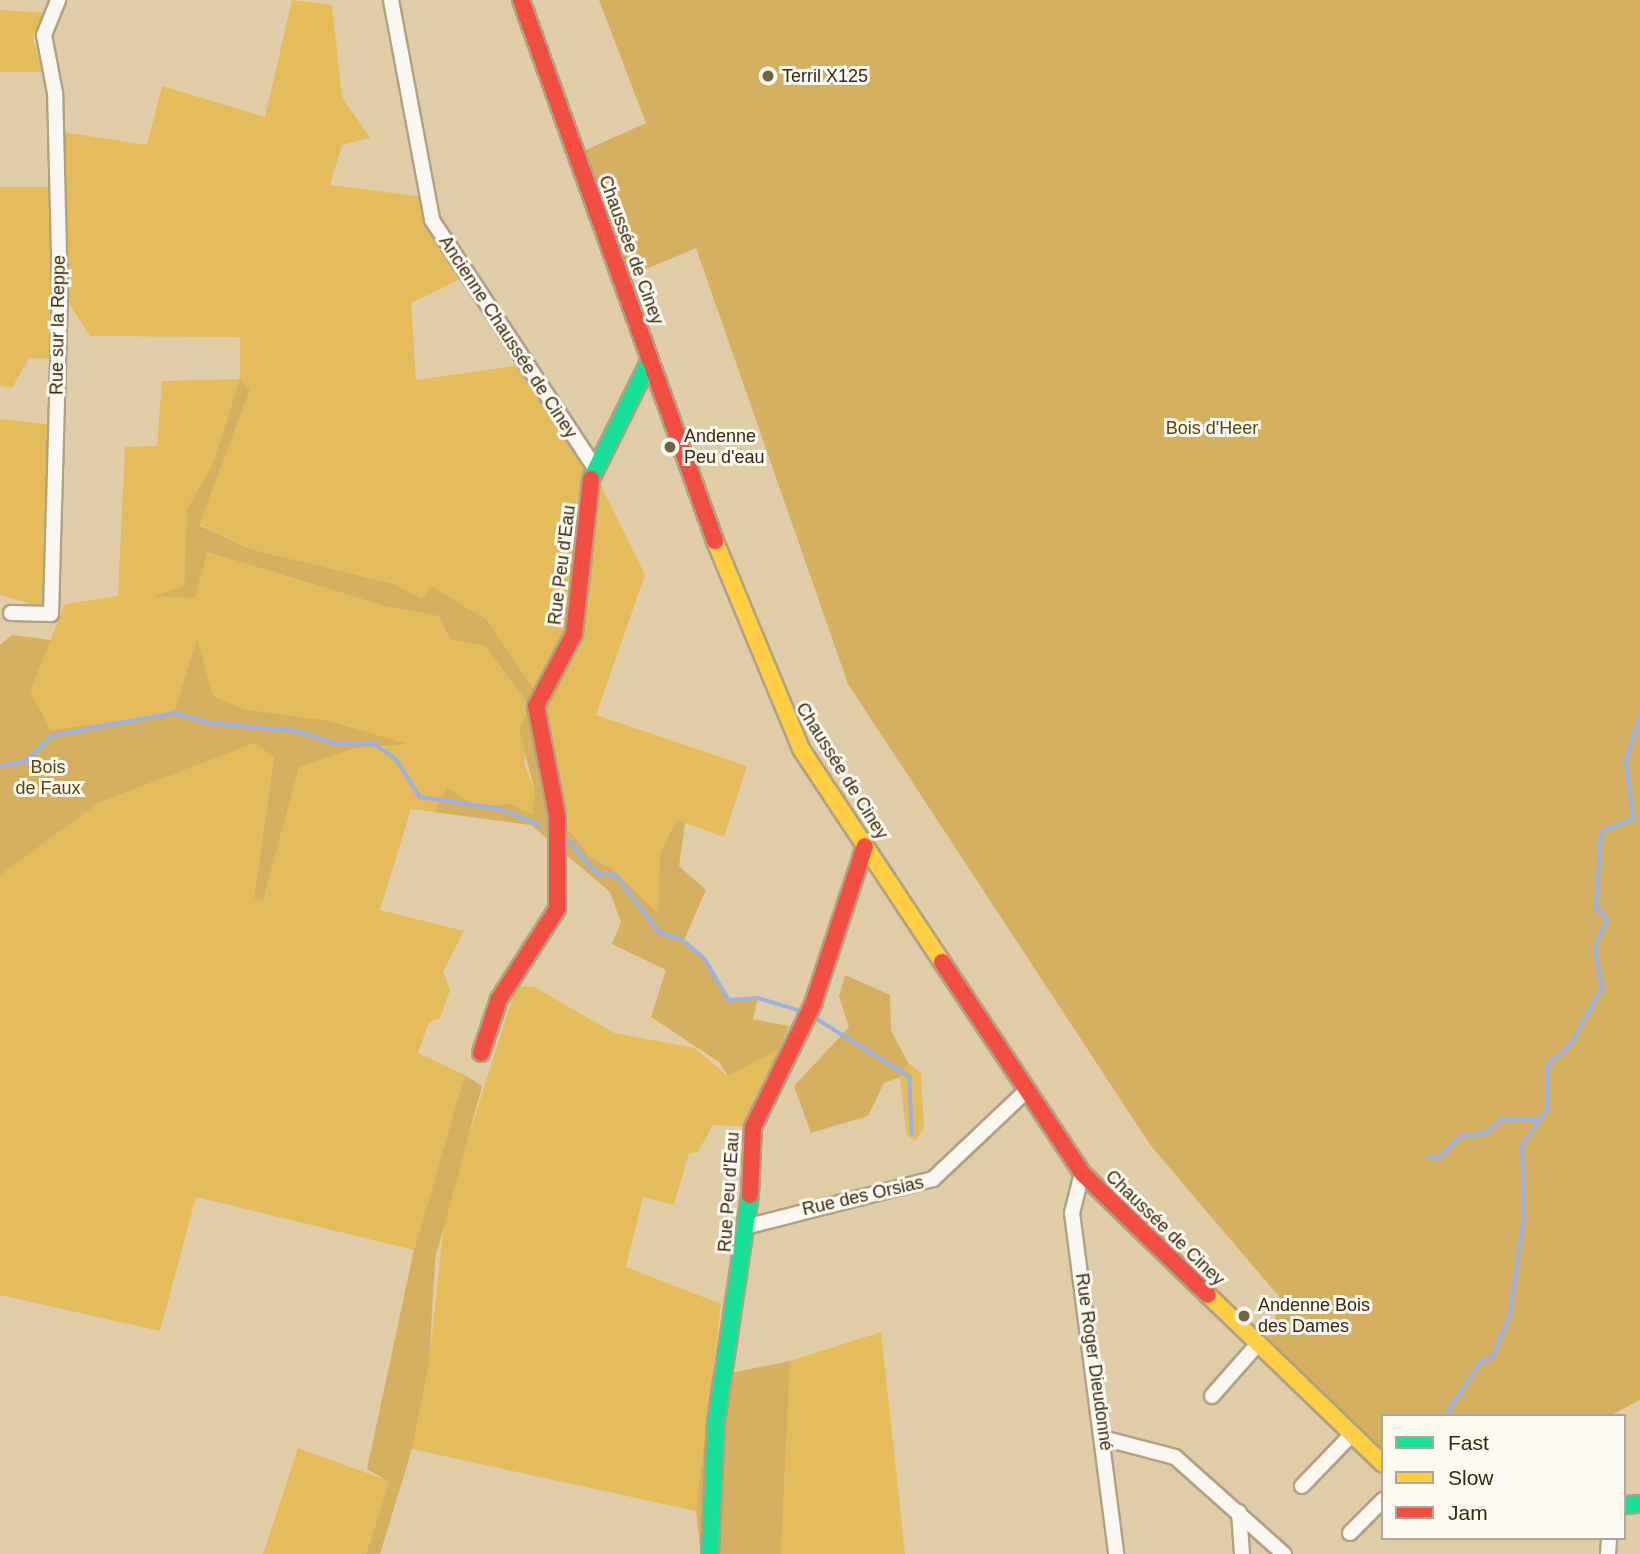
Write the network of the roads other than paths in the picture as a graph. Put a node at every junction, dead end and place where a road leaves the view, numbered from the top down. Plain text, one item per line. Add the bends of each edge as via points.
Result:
1 (58, 0) edge
2 (391, 0) edge
3 (521, 0) edge
4 (650, 360) junction
5 (593, 465) junction
6 (11, 613) dead end
7 (865, 846) junction
8 (481, 1053) dead end
9 (1027, 1090) junction
10 (1082, 1173) junction
11 (749, 1226) junction
12 (1257, 1345) junction
13 (1212, 1395) dead end
14 (1351, 1435) junction
15 (1106, 1439) junction
16 (1381, 1462) edge
17 (1302, 1486) dead end
18 (1381, 1502) edge
19 (1239, 1512) junction
20 (1350, 1533) dead end
21 (709, 1554) edge
22 (1116, 1554) edge
23 (1242, 1554) edge
24 (1284, 1554) edge

1 - 6 street, Rue sur la Reppe via 44,35 55,93 60,293 51,614
2 - 5 street, Ancienne Chaussée de Ciney via 432,220
3 - 4 main road, Chaussée de Ciney
4 - 5 main road, Rue Peu d'Eau
4 - 7 main road, Chaussée de Ciney via 773,692
5 - 8 main road, Rue Peu d'Eau via 574,634 536,706 556,815 557,909 499,999
7 - 9 main road, Chaussée de Ciney
7 - 11 main road, Rue Peu d'Eau via 813,1004 752,1127
9 - 10 main road, Chaussée de Ciney
9 - 11 street, Rue des Orsias via 933,1180
10 - 12 main road, Chaussée de Ciney
10 - 15 street, Rue Roger Dieudonné via 1072,1213
11 - 21 main road, Rue Peu d'Eau via 726,1353 710,1483
12 - 13 street
12 - 14 main road, Chaussée de Ciney
14 - 16 main road, Chaussée de Ciney
14 - 17 street
15 - 19 street via 1175,1457
15 - 22 street, Rue Roger Dieudonné
18 - 20 street
19 - 23 street
19 - 24 street

